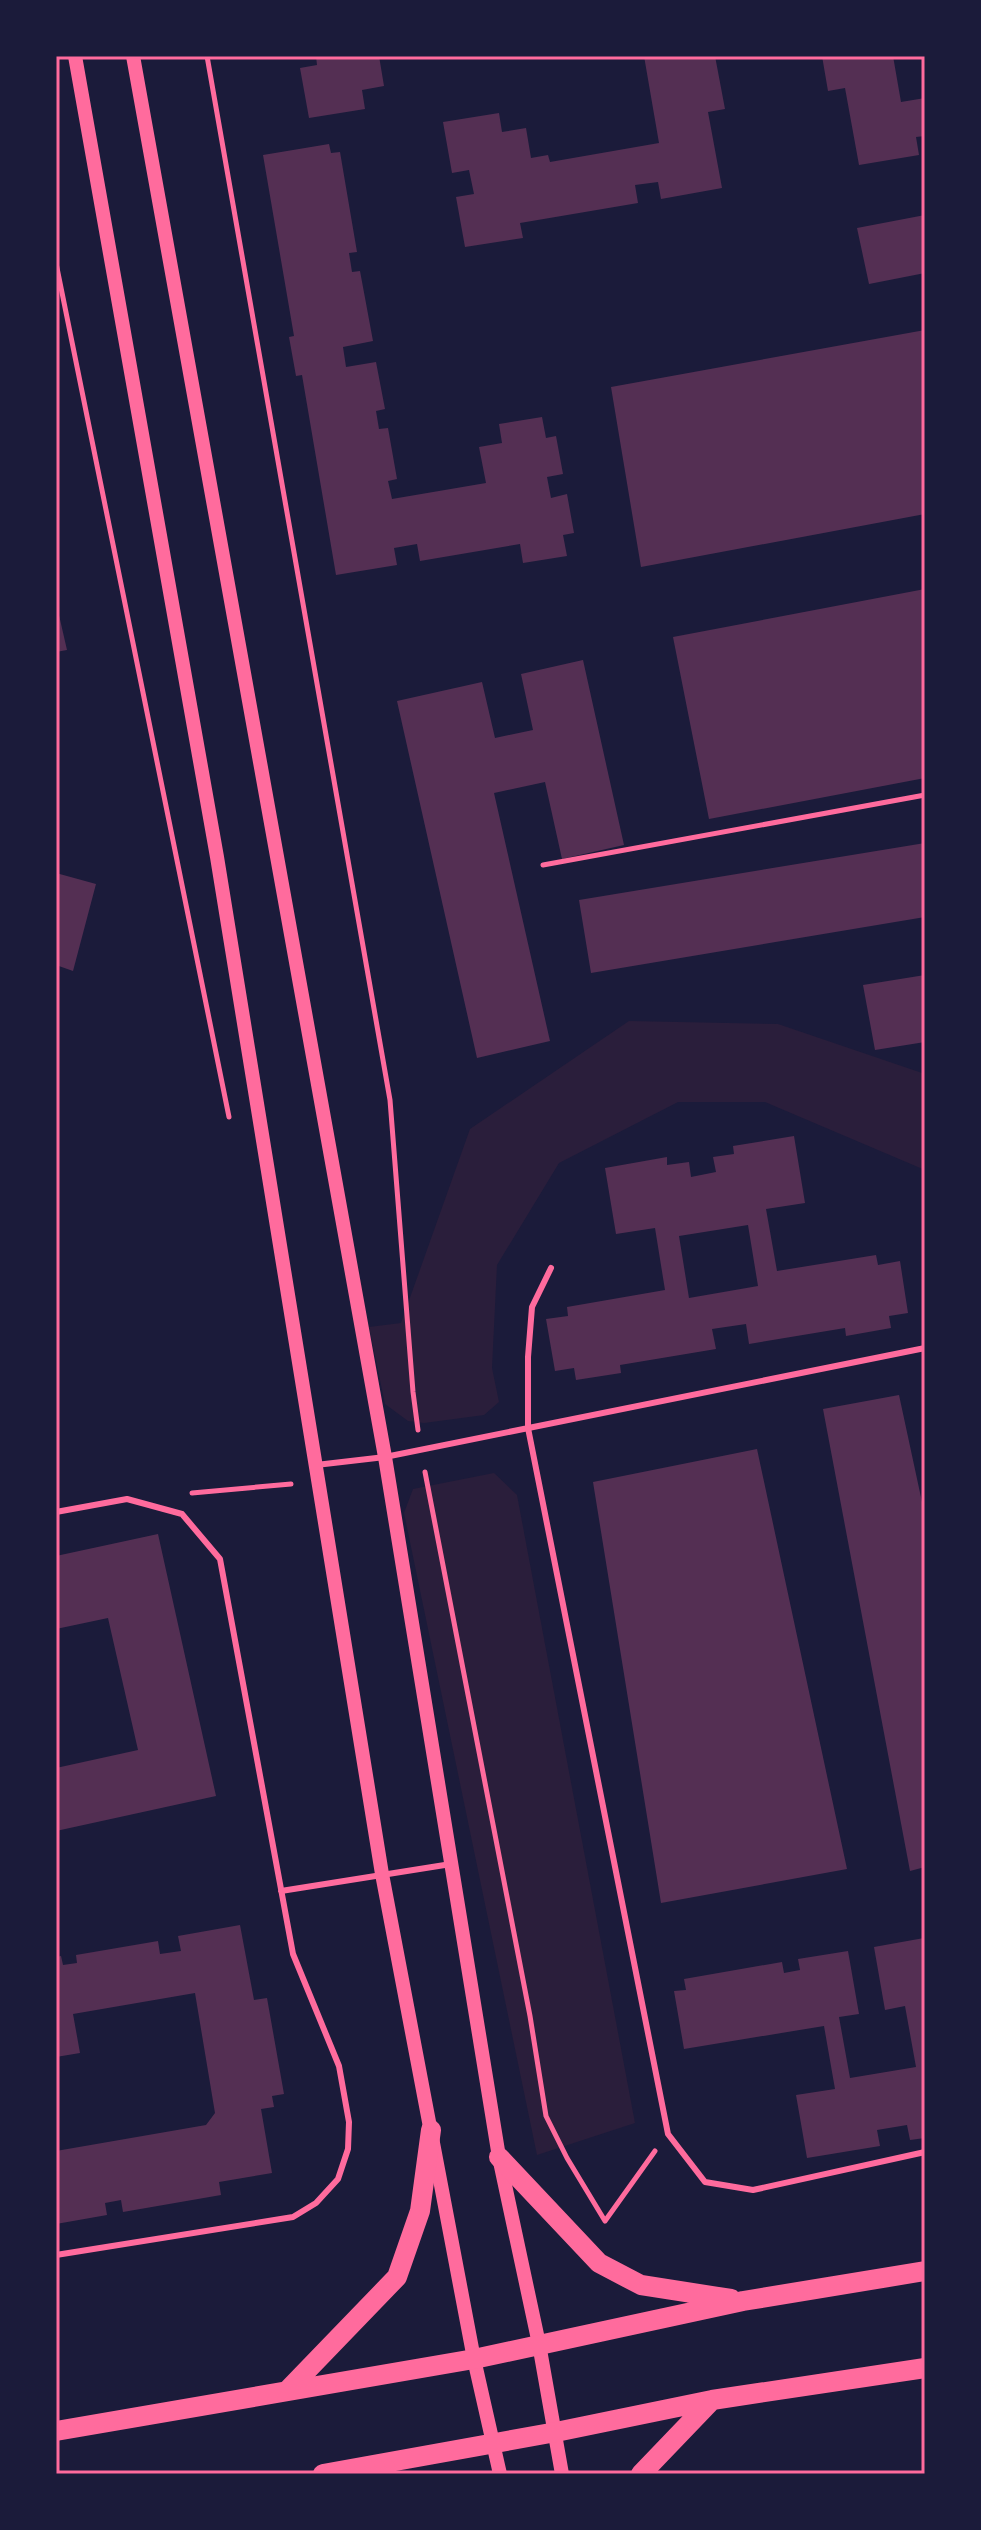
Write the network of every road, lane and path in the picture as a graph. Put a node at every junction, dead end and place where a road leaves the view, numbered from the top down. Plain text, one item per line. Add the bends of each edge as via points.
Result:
1 (75, 56) edge
2 (133, 56) edge
3 (207, 56) edge
4 (56, 263) edge
5 (925, 795) edge
6 (543, 865) dead end
7 (231, 1127) dead end
8 (551, 1268) dead end
9 (925, 1348) edge
10 (528, 1428) junction
11 (421, 1449) junction
12 (385, 1457) junction
13 (316, 1465) junction
14 (291, 1484) dead end
15 (187, 1493) dead end
16 (56, 1512) edge
17 (453, 1863) junction
18 (382, 1874) junction
19 (281, 1891) junction
20 (431, 2130) junction
21 (668, 2134) junction
22 (925, 2152) edge
23 (499, 2157) junction
24 (56, 2255) edge
25 (925, 2271) edge
26 (743, 2301) junction
27 (539, 2344) junction
28 (474, 2359) junction
29 (925, 2368) edge
30 (287, 2391) junction
31 (712, 2400) junction
32 (56, 2431) edge
33 (556, 2432) junction
34 (494, 2442) junction
35 (331, 2473) edge
36 (500, 2474) edge
37 (562, 2474) edge
38 (641, 2474) edge

1 - 13 street via 217,857
2 - 12 street
3 - 11 path via 390,1100
4 - 7 path
5 - 6 path
8 - 10 lane via 532,1307
9 - 10 lane
10 - 11 lane
10 - 21 lane
11 - 12 lane
11 - 21 path via 546,2116 605,2221
12 - 13 lane
12 - 17 street
13 - 18 street
14 - 15 path
16 - 19 lane via 127,1499 182,1514 220,1559
17 - 18 lane
17 - 23 street
18 - 19 lane
18 - 20 street
19 - 24 lane via 293,1954 339,2066 349,2122 348,2149 338,2179 316,2203 293,2217
20 - 28 street
20 - 30 main road via 420,2211 397,2277
21 - 22 lane via 705,2182 753,2190
23 - 26 main road via 599,2263 641,2285
23 - 27 street
25 - 26 main road
26 - 27 main road
27 - 28 main road
27 - 33 street
28 - 30 main road
28 - 34 street
29 - 31 main road
30 - 32 main road
31 - 33 main road
31 - 38 main road
33 - 34 main road
33 - 37 street
34 - 35 main road
34 - 36 street

